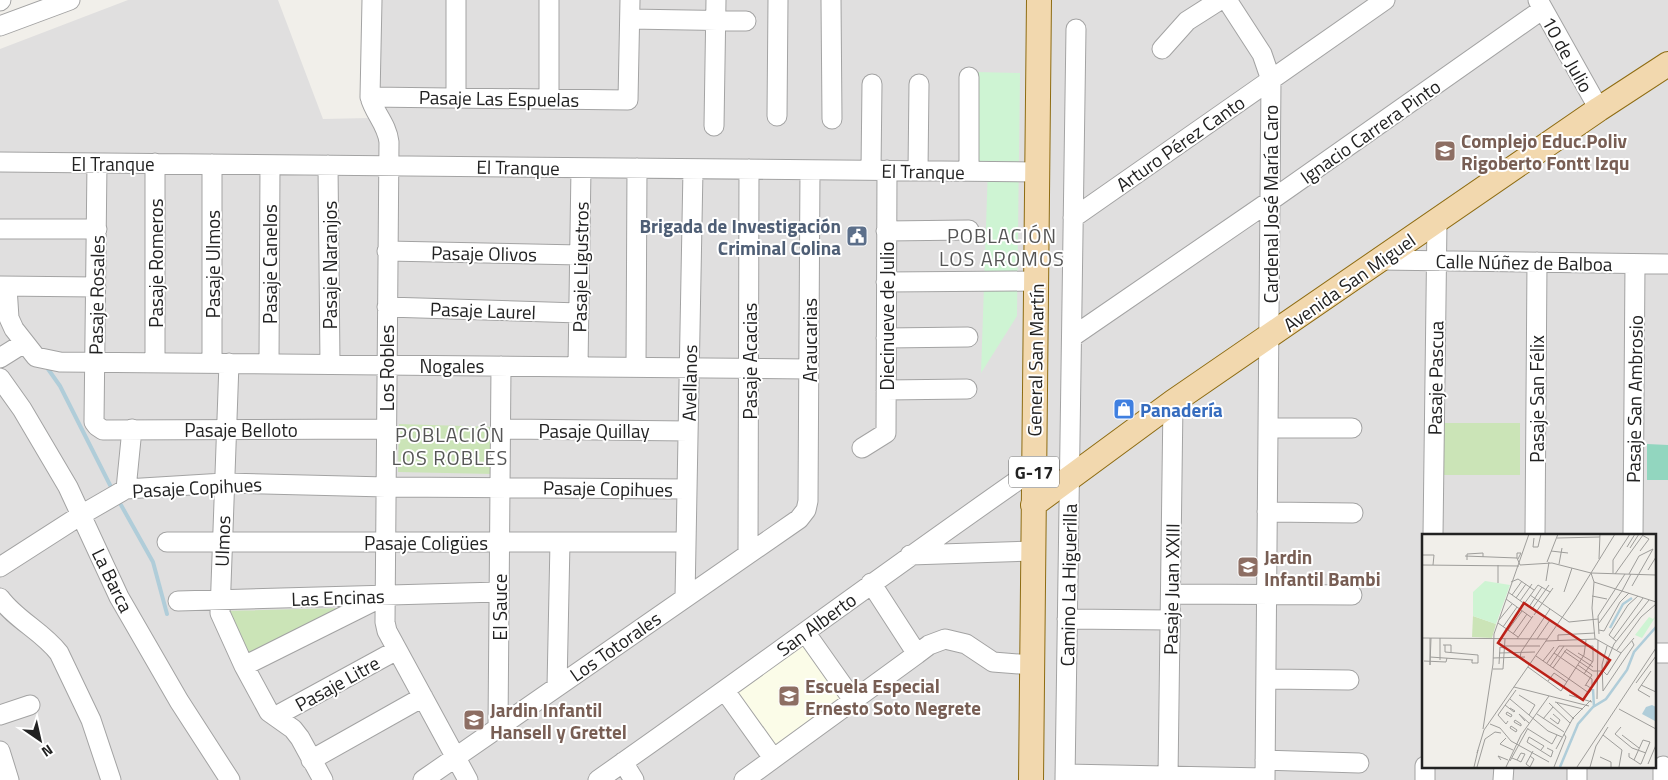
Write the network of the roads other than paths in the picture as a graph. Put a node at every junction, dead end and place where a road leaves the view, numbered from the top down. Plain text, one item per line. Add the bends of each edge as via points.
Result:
1 (70, 0) edge
2 (372, 0) edge
3 (456, 0) edge
4 (549, 0) edge
5 (630, 0) edge
6 (716, 0) edge
7 (778, 0) edge
8 (831, 0) edge
9 (1039, 0) edge
10 (1220, 0) edge
11 (1228, 0) edge
12 (1385, 0) edge
13 (1540, 4) edge
14 (630, 19) junction
15 (716, 20) junction
16 (746, 21) dead end
17 (0, 26) edge
18 (1076, 29) dead end
19 (1162, 49) dead end
20 (1668, 64) edge
21 (969, 76) dead end
22 (1271, 80) junction
23 (872, 84) dead end
24 (919, 84) dead end
25 (370, 97) junction
26 (456, 98) junction
27 (549, 99) junction
28 (1599, 109) junction
29 (777, 116) dead end
30 (832, 119) dead end
31 (714, 126) dead end
32 (0, 162) edge
33 (97, 163) junction
34 (156, 164) junction
35 (212, 164) junction
36 (270, 165) junction
37 (328, 165) junction
38 (388, 166) junction
39 (581, 168) junction
40 (637, 168) junction
41 (693, 168) junction
42 (749, 169) junction
43 (810, 170) junction
44 (879, 170) junction
45 (918, 170) junction
46 (969, 171) junction
47 (1036, 172) junction
48 (1270, 201) junction
49 (1074, 218) junction
50 (1437, 221) junction
51 (0, 229) edge
52 (97, 229) junction
53 (969, 230) dead end
54 (886, 231) junction
55 (387, 251) junction
56 (580, 255) junction
57 (1380, 260) junction
58 (1437, 261) junction
59 (1537, 262) junction
60 (1635, 264) junction
61 (1668, 264) edge
62 (1035, 281) junction
63 (886, 282) junction
64 (3, 286) edge
65 (96, 287) junction
66 (387, 307) junction
67 (579, 313) junction
68 (968, 337) dead end
69 (1072, 337) junction
70 (1269, 337) junction
71 (886, 338) junction
72 (30, 350) junction
73 (0, 358) edge
74 (95, 362) junction
75 (155, 362) junction
76 (220, 363) junction
77 (269, 364) junction
78 (330, 364) junction
79 (386, 364) junction
80 (500, 366) junction
81 (578, 366) junction
82 (636, 367) junction
83 (689, 367) junction
84 (749, 368) junction
85 (808, 368) junction
86 (0, 378) edge
87 (967, 389) dead end
88 (886, 390) junction
89 (1173, 402) junction
90 (97, 426) joint
91 (1268, 428) junction
92 (1352, 428) dead end
93 (132, 429) junction
94 (226, 429) junction
95 (386, 429) junction
96 (500, 429) junction
97 (688, 430) junction
98 (862, 448) dead end
99 (1034, 469) junction
100 (1069, 478) junction
101 (224, 482) junction
102 (386, 487) junction
103 (500, 487) junction
104 (126, 489) junction
105 (687, 489) junction
106 (1033, 505) junction
107 (806, 510) joint
108 (1267, 512) junction
109 (1353, 513) dead end
110 (81, 515) junction
111 (1433, 534) edge
112 (1535, 534) edge
113 (1633, 534) edge
114 (167, 542) dead end
115 (222, 542) junction
116 (385, 542) junction
117 (499, 542) junction
118 (560, 542) junction
119 (686, 542) junction
120 (1033, 551) junction
121 (748, 554) junction
122 (910, 555) junction
123 (0, 567) edge
124 (871, 583) junction
125 (499, 592) junction
126 (1171, 594) junction
127 (1352, 595) dead end
128 (386, 596) junction
129 (1266, 596) junction
130 (0, 598) edge
131 (685, 598) junction
132 (220, 600) junction
133 (178, 601) dead end
134 (1067, 619) junction
135 (1170, 620) junction
136 (805, 632) junction
137 (398, 650) junction
138 (917, 654) junction
139 (1032, 665) junction
140 (244, 666) junction
141 (1266, 679) junction
142 (1349, 680) dead end
143 (557, 687) junction
144 (725, 691) junction
145 (423, 697) junction
146 (853, 700) junction
147 (30, 705) dead end
148 (0, 715) edge
149 (276, 716) junction
150 (498, 728) junction
151 (0, 751) edge
152 (456, 757) junction
153 (774, 758) junction
154 (312, 760) junction
155 (623, 762) junction
156 (1359, 763) dead end
157 (1265, 773) edge
158 (1033, 774) edge
159 (1168, 776) junction
160 (1065, 777) edge
161 (9, 780) edge
162 (111, 780) edge
163 (230, 780) edge
164 (324, 780) edge
165 (423, 780) edge
166 (468, 780) edge
167 (598, 780) edge
168 (634, 780) edge
169 (744, 780) edge

1 - 17 street
2 - 25 street, Los Robles
3 - 26 street
4 - 27 street
5 - 14 street
6 - 15 street
7 - 29 street
8 - 30 street
9 - 47 main road, General San Martín / G-17
10 - 19 street via 1187,21
11 - 22 street, Cardenal José María Caro via 1262,54
12 - 22 street, Arturo Pérez Canto
13 - 28 street, 10 de Julio
13 - 48 street, Ignacio Carrera Pinto
14 - 15 street
14 - 27 street, Pasaje Las Espuelas via 628,100
15 - 16 street
15 - 31 street
18 - 49 street, Camino La Higuerilla
20 - 28 main road, Avenida San Miguel
21 - 46 street
22 - 48 street, Cardenal José María Caro
22 - 49 street, Arturo Pérez Canto
23 - 44 street, Diecinueve de Julio
24 - 45 street
25 - 26 street, Pasaje Las Espuelas
25 - 38 street, Los Robles via 388,133
26 - 27 street, Pasaje Las Espuelas
28 - 50 main road, Avenida San Miguel
32 - 33 street, El Tranque
33 - 34 street, El Tranque
33 - 52 street, Pasaje Rosales
34 - 35 street, El Tranque
34 - 75 street, Pasaje Romeros
35 - 36 street, El Tranque
35 - 76 street, Pasaje Ulmos
36 - 37 street, El Tranque
36 - 77 street, Pasaje Canelos
37 - 38 street, El Tranque
37 - 78 street, Pasaje Naranjos
38 - 39 street, El Tranque
38 - 55 street, Los Robles
39 - 40 street, El Tranque
39 - 56 street, Pasaje Ligustros
40 - 41 street, El Tranque
40 - 82 street
41 - 42 street, El Tranque
41 - 83 street, Avellanos
42 - 43 street, El Tranque
42 - 84 street, Pasaje Acacias
43 - 44 street, El Tranque
43 - 85 street, Araucarias
44 - 45 street, El Tranque
44 - 54 street, Diecinueve de Julio
45 - 46 street, El Tranque
46 - 47 street, El Tranque
47 - 62 main road, General San Martín / G-17
48 - 69 street, Ignacio Carrera Pinto
48 - 70 street, Cardenal José María Caro
49 - 69 street, Camino La Higuerilla
50 - 57 main road, Avenida San Miguel
50 - 58 street, Pasaje Pascua
51 - 52 street
52 - 65 street, Pasaje Rosales
53 - 54 street
54 - 63 street, Diecinueve de Julio
55 - 56 street, Pasaje Olivos
55 - 66 street, Los Robles
56 - 67 street, Pasaje Ligustros
57 - 58 street, Calle Núñez de Balboa
57 - 70 main road, Avenida San Miguel
58 - 59 street, Calle Núñez de Balboa
58 - 111 street, Pasaje Pascua
59 - 60 street, Calle Núñez de Balboa
59 - 112 street, Pasaje San Félix
60 - 61 street, Calle Núñez de Balboa
60 - 113 street, Pasaje San Ambrosio
62 - 63 street
62 - 99 main road, General San Martín / G-17
63 - 71 street, Diecinueve de Julio
64 - 65 street
64 - 72 street via 14,329
65 - 74 street, Pasaje Rosales
66 - 67 street, Pasaje Laurel
66 - 79 street, Los Robles
67 - 81 street, Pasaje Ligustros
68 - 71 street
69 - 100 street, Camino La Higuerilla
70 - 89 main road, Avenida San Miguel
70 - 91 street, Cardenal José María Caro
71 - 88 street, Diecinueve de Julio
72 - 73 street
72 - 74 street, Nogales via 60,362
74 - 75 street, Nogales
74 - 90 street, Pasaje Rosales via 94,422
75 - 76 street, Nogales
76 - 77 street, Nogales
76 - 94 street, Ulmos
77 - 78 street, Nogales
78 - 79 street, Nogales
79 - 80 street, Nogales
79 - 95 street, Los Robles
80 - 81 street, Nogales
80 - 96 street, El Sauce
81 - 82 street, Nogales
82 - 83 street, Nogales
83 - 84 street, Nogales
83 - 97 street, Avellanos
84 - 85 street, Nogales
84 - 121 street, Pasaje Acacias
85 - 107 street, Araucarias
86 - 110 street, La Barca via 22,409
87 - 88 street
88 - 98 street, Diecinueve de Julio via 886,433
89 - 100 main road, Avenida San Miguel
89 - 126 street, Pasaje Juan XXIII
90 - 93 street, Pasaje Belloto via 103,430
91 - 92 street
91 - 108 street, Cardenal José María Caro
93 - 94 street, Pasaje Belloto
93 - 104 street
94 - 95 street, Pasaje Belloto
94 - 101 street, Ulmos
95 - 102 street, Los Robles
96 - 97 street, Pasaje Quillay
96 - 103 street, El Sauce
97 - 105 street, Avellanos
99 - 106 main road, General San Martín / G-17
99 - 122 street, San Alberto
100 - 106 main road, Avenida San Miguel
100 - 134 street, Camino La Higuerilla
101 - 102 street, Pasaje Copihues
101 - 104 street, Pasaje Copihues
101 - 115 street, Ulmos
102 - 103 street, Pasaje Copihues
102 - 116 street, Los Robles
103 - 105 street, Pasaje Copihues
103 - 117 street, El Sauce
104 - 110 street, Pasaje Copihues
105 - 119 street, Avellanos
106 - 120 main road, General San Martín / G-17
107 - 121 street, Los Totorales via 799,519
108 - 109 street
108 - 129 street, Cardenal José María Caro
110 - 123 street, Pasaje Copihues
110 - 163 street, La Barca via 119,597 179,701
114 - 115 street, Pasaje Coligües
115 - 116 street, Pasaje Coligües
115 - 132 street, Ulmos
116 - 117 street, Pasaje Coligües
116 - 128 street, Los Robles
117 - 118 street, Pasaje Coligües
117 - 125 street, El Sauce
118 - 119 street, Pasaje Coligües
118 - 143 street
119 - 131 street, Avellanos
120 - 122 street
120 - 139 main road, General San Martín / G-17
121 - 131 street, Los Totorales
122 - 124 street, San Alberto
124 - 136 street, San Alberto
124 - 138 street
125 - 128 street, Las Encinas
125 - 150 street, El Sauce
126 - 129 street
126 - 135 street, Pasaje Juan XXIII
127 - 129 street
128 - 132 street, Las Encinas
128 - 137 street, Los Robles via 387,631
128 - 140 street
129 - 141 street, Cardenal José María Caro
130 - 162 street via 59,653 91,720
131 - 143 street, Los Totorales
132 - 133 street, Las Encinas
132 - 140 street, Ulmos via 220,613
134 - 135 street
134 - 160 street, Camino La Higuerilla
135 - 159 street, Pasaje Juan XXIII
136 - 144 street, San Alberto
136 - 146 street
137 - 145 street, Los Robles
137 - 149 street, Pasaje Litre
138 - 139 street via 945,639 966,644 993,662
138 - 146 street
139 - 158 main road, General San Martín / G-17
140 - 149 street, Ulmos via 270,712
141 - 142 street
141 - 157 street, Cardenal José María Caro
143 - 150 street, Los Totorales
144 - 153 street
144 - 155 street, San Alberto
145 - 152 street, Los Robles
145 - 154 street
146 - 153 street
147 - 148 street
149 - 154 street, Ulmos via 293,729
150 - 152 street, Los Totorales
151 - 161 street
152 - 165 street, Los Totorales
152 - 166 street, Los Robles
153 - 169 street
154 - 164 street, Ulmos
155 - 167 street, San Alberto
155 - 168 street
156 - 157 street
157 - 159 street
159 - 160 street

